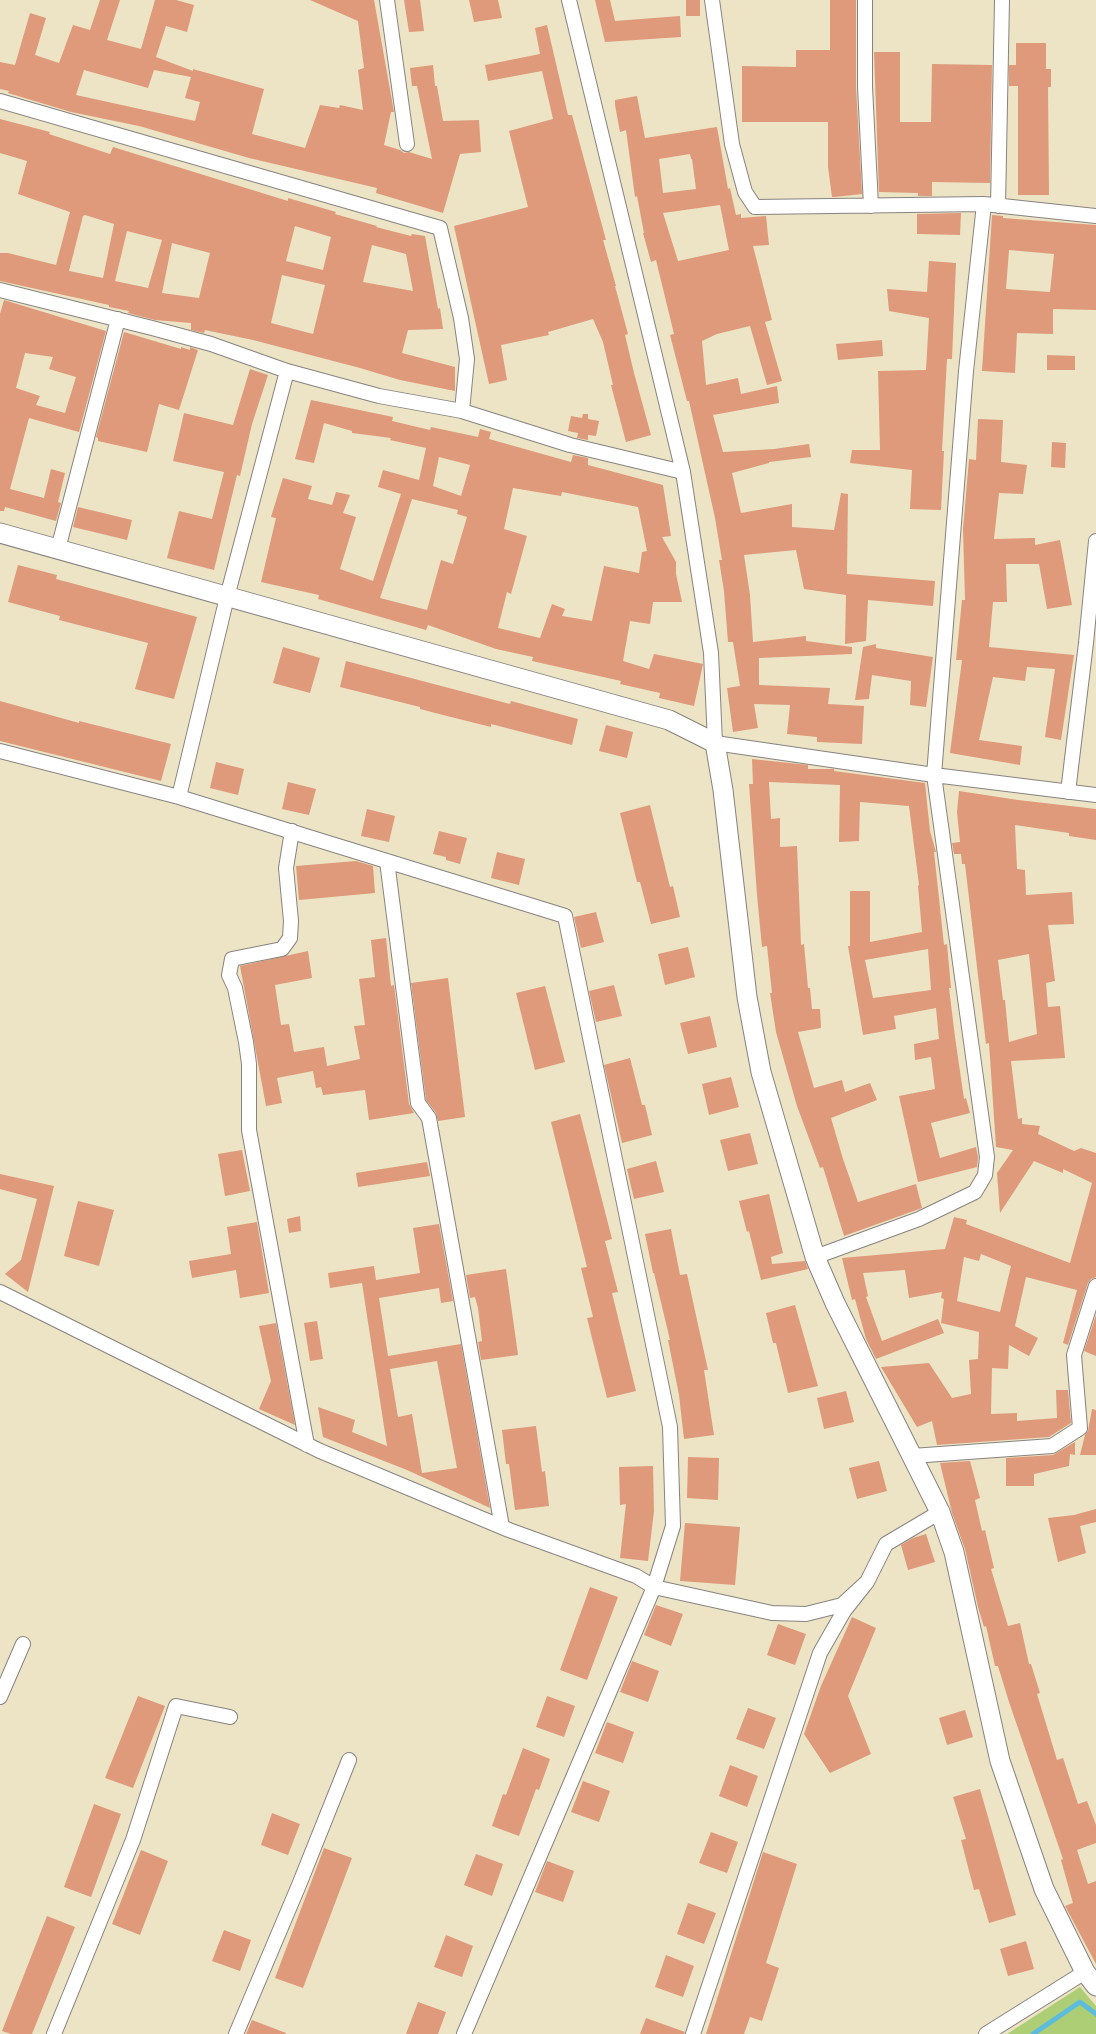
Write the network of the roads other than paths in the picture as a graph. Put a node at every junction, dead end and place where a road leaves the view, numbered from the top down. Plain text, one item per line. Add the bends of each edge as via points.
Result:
1 (386, 0) edge
2 (569, 0) edge
3 (712, 0) edge
4 (864, 0) edge
5 (1002, 0) edge
6 (0, 101) edge
7 (407, 144) dead end
8 (984, 204) junction
9 (871, 206) junction
10 (998, 206) junction
11 (1096, 216) edge
12 (0, 291) edge
13 (118, 319) junction
14 (287, 371) junction
15 (462, 411) junction
16 (683, 472) junction
17 (0, 533) edge
18 (1096, 541) edge
19 (58, 549) junction
20 (227, 597) junction
21 (1091, 644) edge
22 (715, 743) junction
23 (0, 751) edge
24 (934, 775) junction
25 (1068, 792) junction
26 (1096, 796) edge
27 (179, 797) junction
28 (292, 831) junction
29 (387, 861) junction
30 (815, 1258) junction
31 (1096, 1286) edge
32 (0, 1292) edge
33 (307, 1445) junction
34 (912, 1456) junction
35 (940, 1512) junction
36 (502, 1527) junction
37 (867, 1582) junction
38 (654, 1587) junction
39 (23, 1644) dead end
40 (0, 1697) edge
41 (230, 1717) dead end
42 (349, 1760) dead end
43 (1091, 1979) edge
44 (54, 2034) edge
45 (236, 2034) edge
46 (464, 2034) edge
47 (693, 2034) edge
48 (986, 2034) edge

1 - 7 street
2 - 16 street
3 - 9 street via 732,144 749,200 755,207
4 - 9 street
5 - 10 street
6 - 15 street via 440,228 467,359
8 - 9 street
8 - 10 street
8 - 24 street via 965,381
10 - 11 street
12 - 13 street
13 - 14 street via 211,344
13 - 19 street
14 - 15 street via 379,396
14 - 20 street
15 - 16 street via 570,445
16 - 22 street via 711,653
17 - 19 main road
18 - 21 street
19 - 20 main road
20 - 22 main road via 669,720
20 - 27 street
21 - 25 street
22 - 24 street
22 - 30 main road via 747,997 759,1063
23 - 27 street
24 - 25 street
24 - 30 street via 987,1157 985,1175 975,1192 951,1204
25 - 26 street
27 - 28 street
28 - 29 street
28 - 33 street via 286,868 290,938 282,949 232,959 228,975 235,988 246,1042 249,1130
29 - 36 street via 418,1103 429,1118
29 - 38 street via 565,916 670,1427 673,1526
30 - 34 main road
31 - 34 street via 1074,1355 1080,1428 1052,1446
32 - 33 street
33 - 36 street
34 - 35 main road
35 - 37 street via 886,1544
35 - 43 main road via 954,1552 1000,1761 1044,1889
36 - 38 street via 636,1576
37 - 38 street via 842,1605 806,1614 772,1613
37 - 47 street via 844,1610 820,1653
38 - 46 street
39 - 40 street
41 - 44 street via 176,1706 133,1840
42 - 45 street
43 - 48 street

